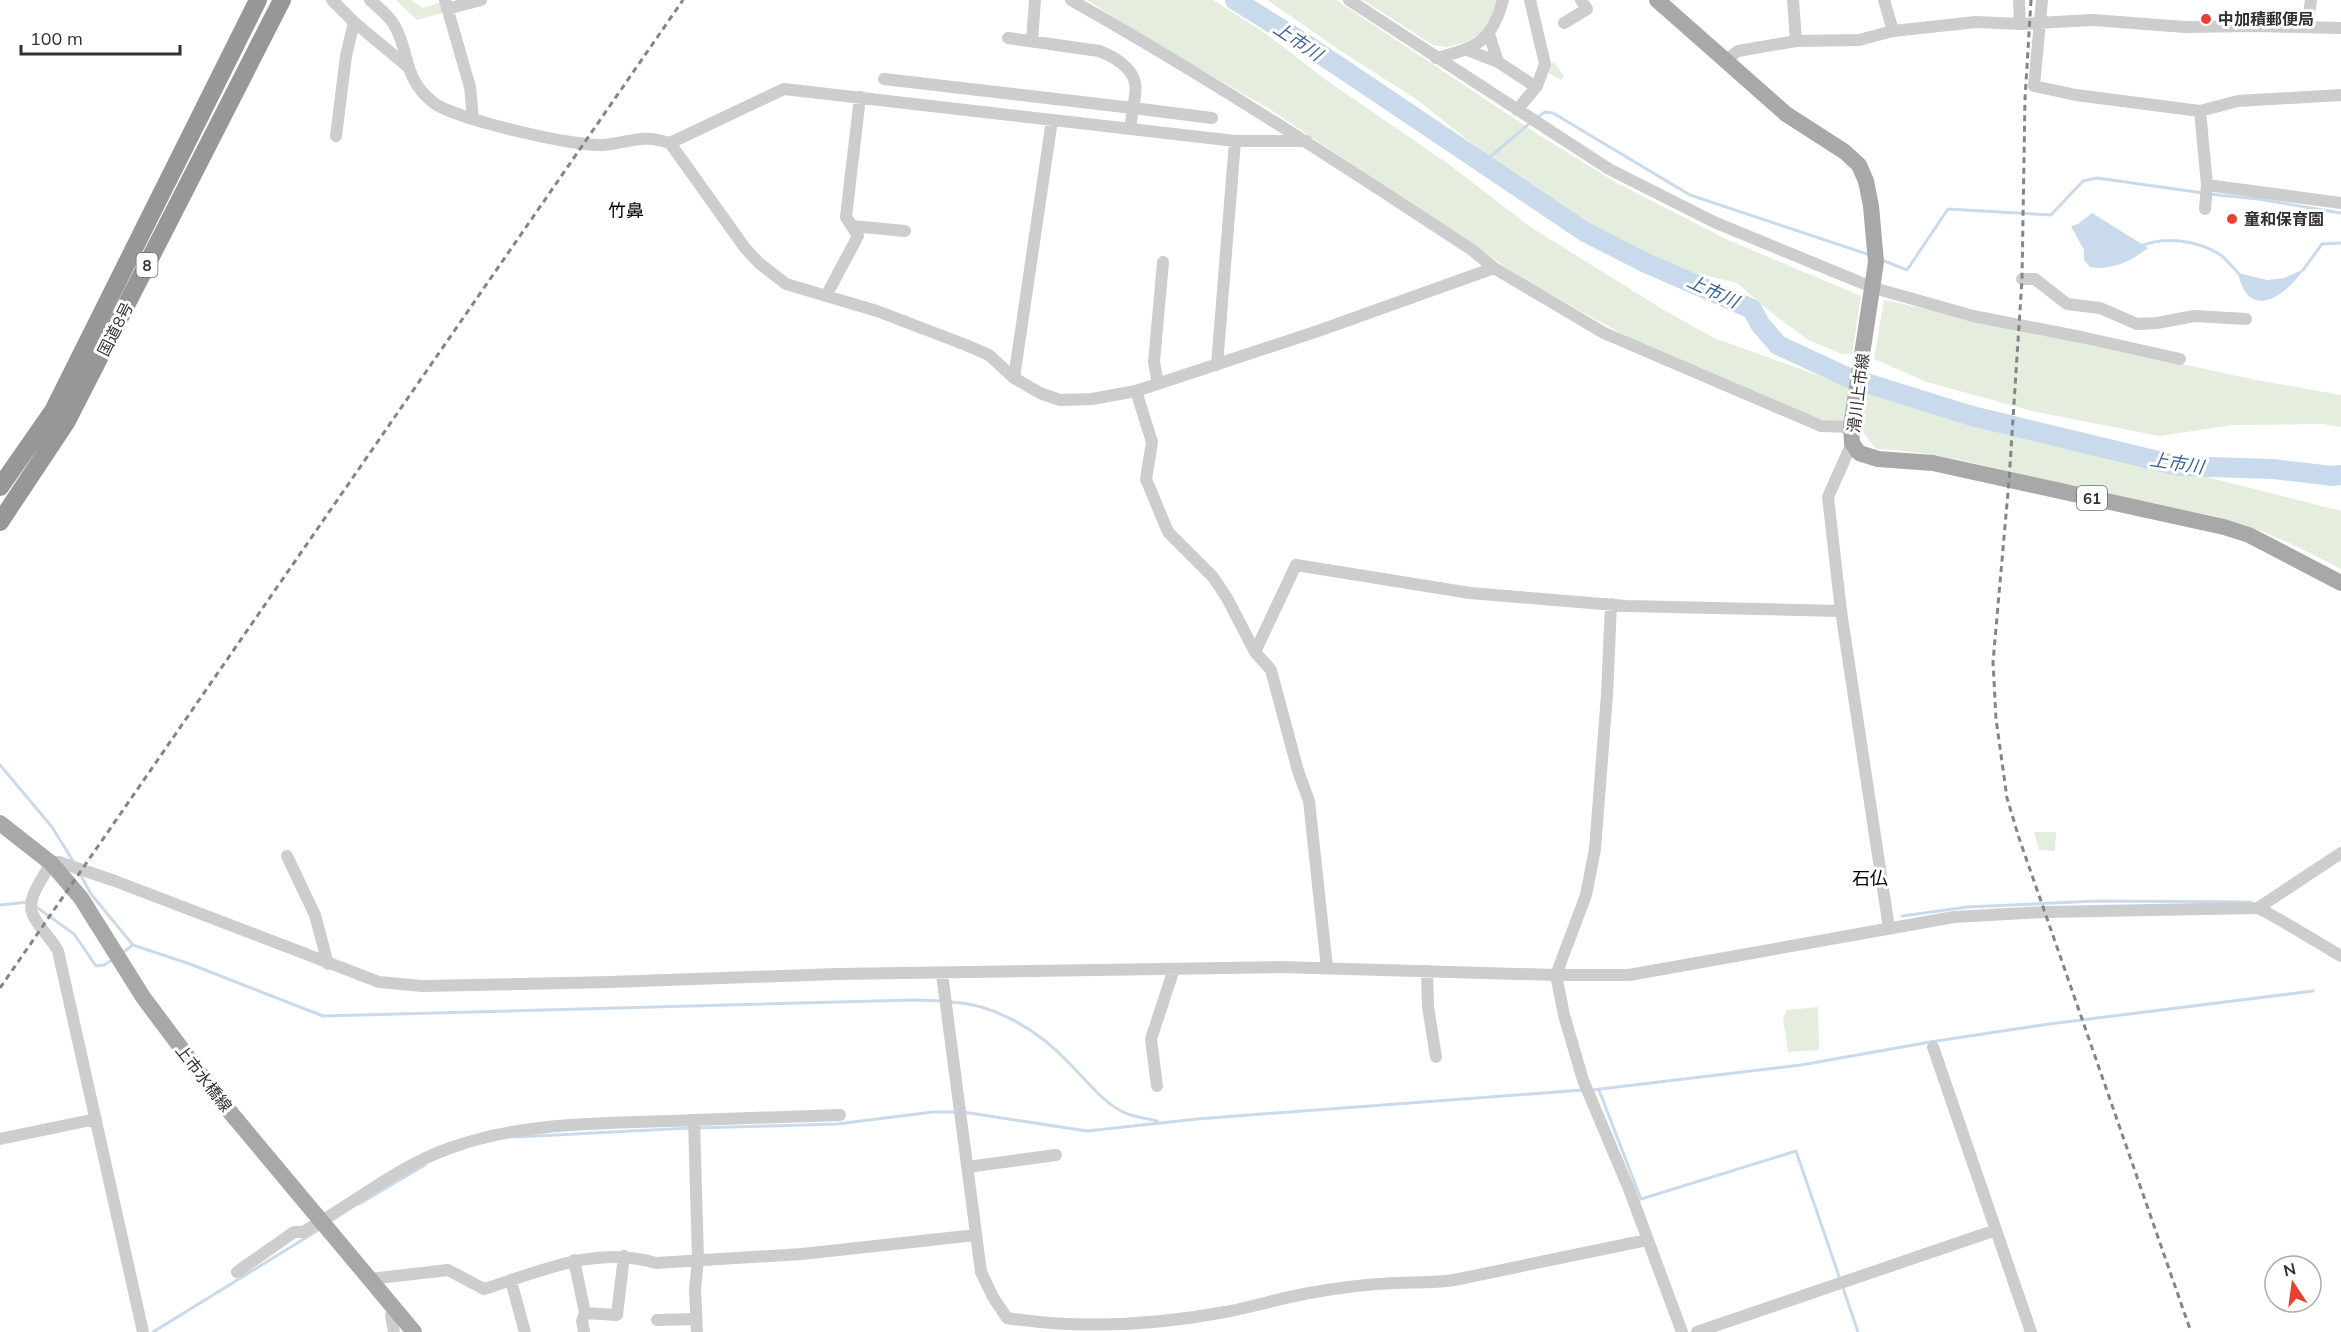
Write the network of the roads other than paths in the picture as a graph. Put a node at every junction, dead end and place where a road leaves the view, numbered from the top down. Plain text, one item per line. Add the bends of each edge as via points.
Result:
1 (258, 0) edge
2 (282, 0) edge
3 (332, 0) edge
4 (370, 0) edge
5 (481, 0) edge
6 (1035, 0) edge
7 (1071, 0) edge
8 (1349, 0) edge
9 (1503, 0) edge
10 (1530, 0) edge
11 (1581, 0) edge
12 (1657, 0) edge
13 (1792, 0) edge
14 (1884, 0) edge
15 (2019, 0) edge
16 (2042, 0) edge
17 (2311, 0) edge
18 (446, 5) edge
19 (354, 22) junction
20 (1564, 23) dead end
21 (2040, 23) junction
22 (2020, 24) junction
23 (2307, 27) junction
24 (2341, 28) edge
25 (1893, 31) junction
26 (1489, 34) junction
27 (1008, 38) dead end
28 (1032, 41) junction
29 (1797, 41) junction
30 (1467, 50) junction
31 (1436, 58) junction
32 (1726, 60) junction
33 (1497, 62) junction
34 (408, 67) junction
35 (884, 79) dead end
36 (1536, 87) junction
37 (2341, 95) edge
38 (860, 97) junction
39 (1133, 108) junction
40 (1517, 110) junction
41 (2200, 111) junction
42 (472, 118) junction
43 (1212, 118) dead end
44 (1052, 120) junction
45 (1130, 129) junction
46 (336, 136) dead end
47 (1235, 141) junction
48 (1307, 141) junction
49 (670, 143) junction
50 (2207, 185) junction
51 (2341, 203) edge
52 (2205, 209) dead end
53 (852, 226) junction
54 (905, 231) dead end
55 (1163, 262) dead end
56 (1494, 268) junction
57 (2022, 279) dead end
58 (1874, 288) junction
59 (826, 296) junction
60 (2246, 319) dead end
61 (2180, 359) dead end
62 (1217, 365) junction
63 (1014, 378) junction
64 (1158, 384) junction
65 (1136, 391) junction
66 (1852, 435) junction
67 (0, 487) edge
68 (0, 522) edge
69 (2341, 583) edge
70 (1611, 604) junction
71 (1840, 611) junction
72 (1255, 652) junction
73 (0, 823) edge
74 (2341, 853) edge
75 (287, 856) dead end
76 (51, 863) junction
77 (2258, 908) junction
78 (1889, 928) junction
79 (2341, 956) edge
80 (328, 964) junction
81 (1327, 968) junction
82 (1174, 969) junction
83 (1427, 971) junction
84 (942, 974) junction
85 (1556, 975) junction
86 (1934, 1047) dead end
87 (1436, 1057) dead end
88 (1157, 1086) dead end
89 (840, 1115) dead end
90 (96, 1119) junction
91 (694, 1120) junction
92 (0, 1139) edge
93 (1056, 1155) dead end
94 (967, 1167) junction
95 (322, 1222) junction
96 (1996, 1230) junction
97 (976, 1235) junction
98 (1647, 1240) junction
99 (624, 1256) junction
100 (574, 1260) junction
101 (698, 1260) junction
102 (237, 1272) dead end
103 (370, 1279) junction
104 (510, 1281) junction
105 (394, 1307) junction
106 (585, 1313) junction
107 (696, 1319) junction
108 (657, 1320) dead end
109 (143, 1332) edge
110 (394, 1332) edge
111 (414, 1332) edge
112 (525, 1332) edge
113 (584, 1332) edge
114 (697, 1332) edge
115 (1682, 1332) edge
116 (1697, 1332) edge
117 (2031, 1332) edge

1 - 67 highway, 国道8号 / 8 via 52,411
2 - 68 highway, 国道8号 / 8 via 67,422
3 - 19 street
4 - 34 street via 394,24
5 - 18 street
6 - 28 street
7 - 48 street
8 - 31 street
9 - 26 street
10 - 36 street via 1545,64
11 - 20 street via 1587,9
12 - 32 main road, 滑川上市線
13 - 29 street
14 - 25 street
15 - 22 street
16 - 21 street
17 - 23 street
18 - 42 street via 470,87
19 - 34 street
19 - 46 street
21 - 22 street
21 - 23 street via 2093,20 2185,27
21 - 41 street via 2034,86
22 - 25 street via 1976,22
23 - 24 street
25 - 29 street via 1859,40
26 - 30 street
26 - 33 street
27 - 28 street
28 - 39 street via 1112,56 1129,71 1136,84
29 - 32 street via 1738,51
30 - 31 street
30 - 33 street
31 - 40 street
32 - 58 main road, 滑川上市線 via 1786,114 1859,165 1866,181 1876,242
33 - 36 street
34 - 42 street via 415,84 435,104
35 - 39 street
36 - 40 street
37 - 41 street via 2238,101
38 - 44 street
38 - 49 street via 784,89
38 - 53 street via 846,217
39 - 43 street
39 - 45 street
40 - 58 street via 1609,169 1714,222
41 - 50 street
42 - 49 street via 559,141 602,145 642,137
44 - 45 street
44 - 63 street
45 - 47 street
47 - 48 street
47 - 62 street
48 - 56 street
49 - 59 street via 759,263 786,285
50 - 51 street
50 - 52 street
53 - 54 street
53 - 59 street via 858,236
55 - 64 street via 1154,362
56 - 62 street
56 - 66 street via 1604,333 1821,426
57 - 60 street via 2035,279 2067,304 2100,308 2137,324 2194,316
58 - 61 street via 1973,316
58 - 66 main road, 滑川上市線
59 - 63 street via 973,348 988,355
62 - 64 street
63 - 65 street via 1060,400
64 - 65 street
65 - 72 street via 1152,442 1146,479 1168,532 1213,577
66 - 69 main road, 滑川上市線 / 61 via 1859,453 1878,459 1933,463 2224,527 2249,535
66 - 71 street via 1828,497
70 - 71 street
70 - 72 street via 1470,593 1296,566
70 - 85 street via 1595,849 1586,895
71 - 78 street
72 - 81 street via 1271,670 1309,801
73 - 76 main road, 上市水橋線
74 - 77 street
75 - 80 street via 315,915
76 - 80 street via 59,862 115,881
76 - 90 street via 33,896 31,908 58,951
76 - 95 main road, 上市水橋線 via 81,898 178,1046
77 - 78 street via 1954,917
77 - 79 street
78 - 85 street via 1629,975
80 - 84 street via 379,982 422,986
81 - 82 street
81 - 83 street
82 - 84 street
82 - 88 street via 1150,1039
83 - 85 street
83 - 87 street
84 - 94 street
85 - 98 street via 1583,1080
86 - 96 street
89 - 91 street
90 - 92 street
90 - 109 street
91 - 95 street via 531,1128 479,1139 448,1148 401,1171
91 - 101 street
93 - 94 street
94 - 97 street
95 - 102 street via 303,1232 294,1232
95 - 103 main road, 上市水橋線
96 - 116 street
96 - 117 street
97 - 98 street via 981,1272 1007,1317 1042,1323 1125,1323 1224,1312 1309,1293 1395,1282 1454,1280
97 - 101 street via 802,1254
98 - 115 street
99 - 100 street
99 - 101 street via 656,1263
99 - 106 street via 617,1315
100 - 104 street
100 - 106 street
101 - 107 street
103 - 104 street via 448,1270 484,1289
103 - 105 main road, 上市水橋線
104 - 112 street
105 - 110 street
105 - 111 main road, 上市水橋線
106 - 113 street
107 - 108 street
107 - 114 street

